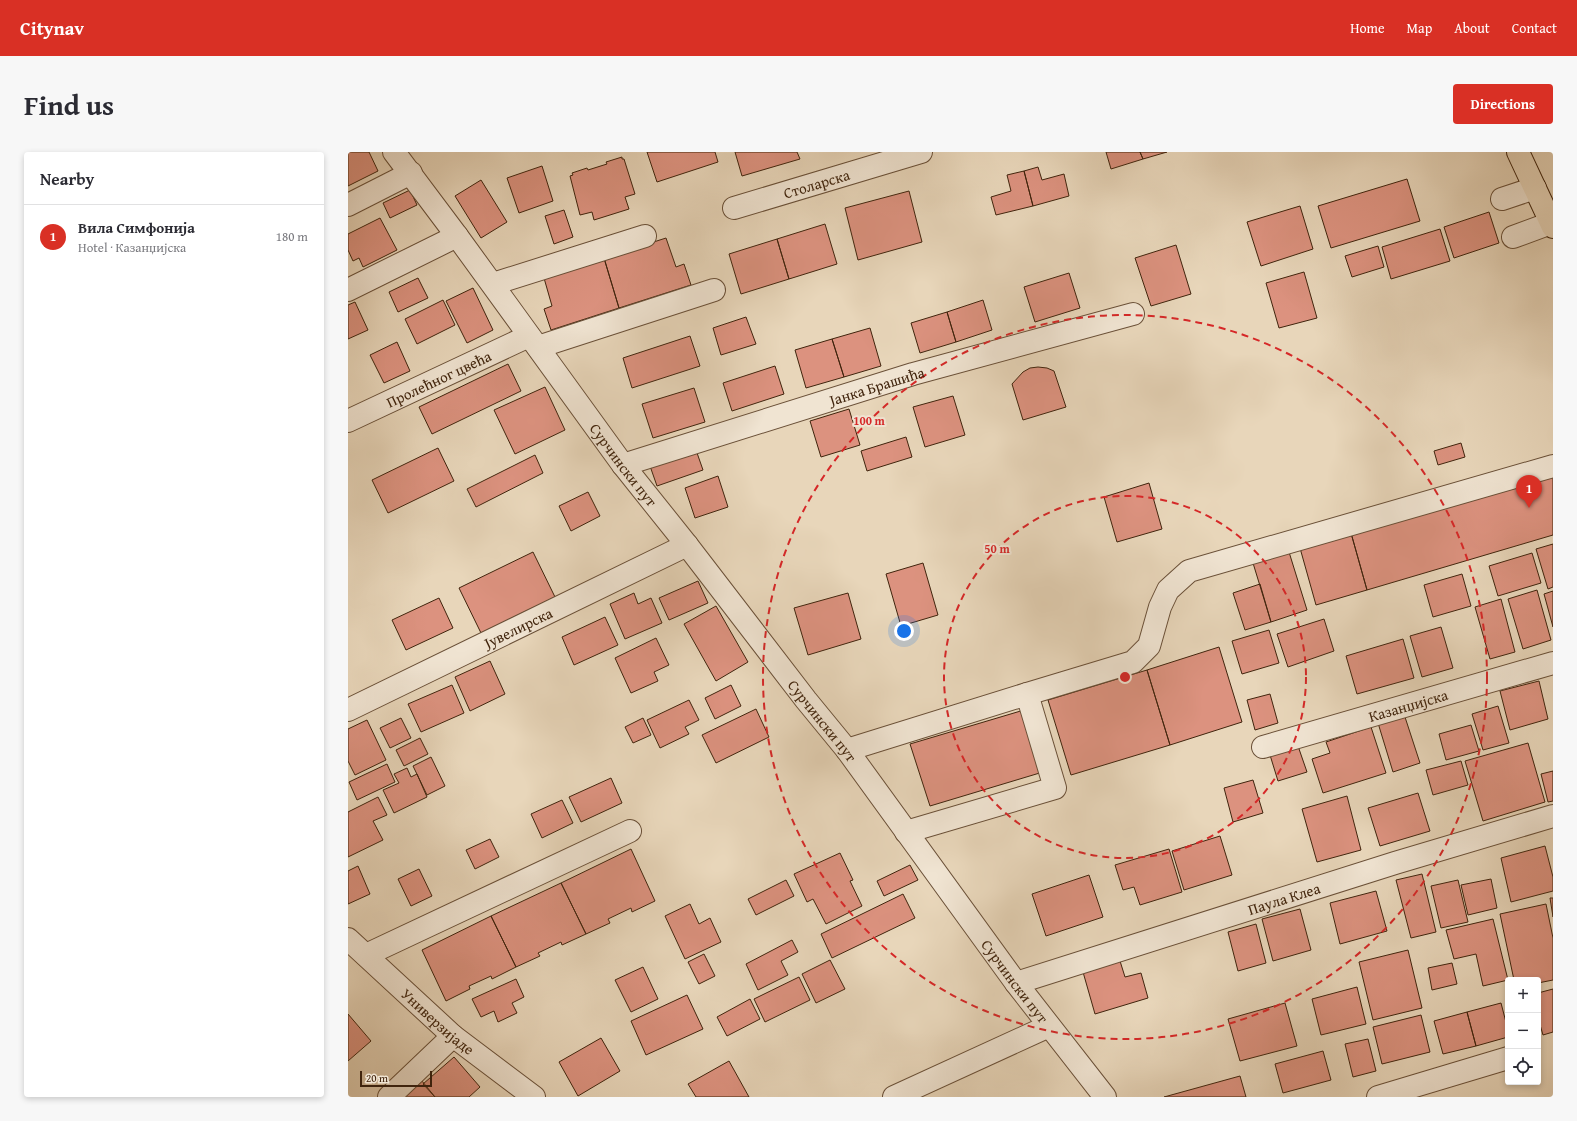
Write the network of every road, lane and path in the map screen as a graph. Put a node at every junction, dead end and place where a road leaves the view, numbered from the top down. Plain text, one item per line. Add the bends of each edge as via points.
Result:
1 (394, 152) edge
2 (921, 152) edge
3 (1518, 152) edge
4 (411, 173) junction
5 (1535, 188) junction
6 (1502, 198) dead end
7 (348, 206) edge
8 (734, 208) dead end
9 (1552, 225) edge
10 (458, 236) junction
11 (645, 236) dead end
12 (1513, 237) dead end
13 (492, 284) junction
14 (348, 290) edge
15 (714, 290) dead end
16 (1133, 314) dead end
17 (533, 342) junction
18 (348, 421) edge
19 (622, 465) junction
20 (1553, 466) edge
21 (687, 545) junction
22 (1553, 663) edge
23 (1027, 694) junction
24 (348, 710) edge
25 (1264, 747) dead end
26 (847, 750) junction
27 (1553, 816) edge
28 (630, 831) dead end
29 (906, 832) junction
30 (348, 939) edge
31 (366, 956) junction
32 (1016, 982) junction
33 (1049, 1026) junction
34 (453, 1036) junction
35 (1505, 1059) edge
36 (389, 1097) edge
37 (534, 1097) edge
38 (894, 1097) edge
39 (1105, 1097) edge
40 (1378, 1097) edge

1 - 4 street, Сурчински пут
2 - 8 street, Столарска
3 - 5 main road
4 - 7 street
4 - 10 street, Сурчински пут
5 - 6 street
5 - 9 main road
9 - 12 street
10 - 13 street, Сурчински пут
10 - 14 street
11 - 13 street
13 - 17 street, Сурчински пут
15 - 17 street
16 - 19 street, Јанка Брашића via 913,374
17 - 18 street, Пролећног цвећа
17 - 19 street, Сурчински пут
19 - 21 street, Сурчински пут
20 - 23 street via 1189,571 1168,590 1160,607 1149,646 1133,662
21 - 24 street, Јувелирска
21 - 26 street, Сурчински пут
22 - 25 street, Казанџијска
23 - 26 street
23 - 29 street via 1055,788
26 - 29 street, Сурчински пут
27 - 32 street, Паула Клеа
28 - 31 street
29 - 32 street, Сурчински пут
30 - 31 street, Универзијаде
31 - 34 street, Универзијаде
32 - 33 street, Сурчински пут
33 - 38 street
33 - 39 street, Сурчински пут
34 - 36 street
34 - 37 street, Универзијаде
35 - 40 street

